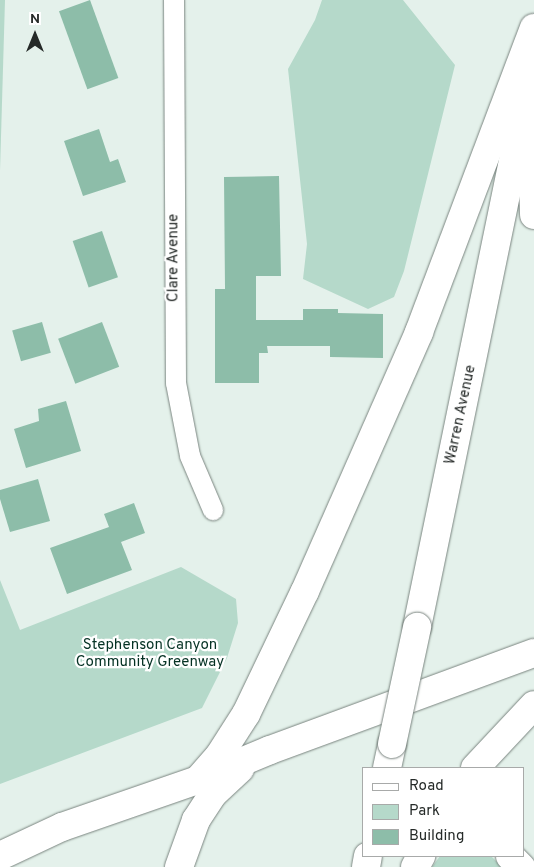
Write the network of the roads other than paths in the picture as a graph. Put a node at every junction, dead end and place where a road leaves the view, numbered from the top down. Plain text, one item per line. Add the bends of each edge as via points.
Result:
1 (174, 0) edge
2 (534, 28) edge
3 (531, 72) edge
4 (534, 215) edge
5 (213, 510) dead end
6 (534, 653) edge
7 (534, 705) edge
8 (257, 755) junction
9 (389, 756) edge
10 (481, 764) edge
11 (198, 780) junction
12 (0, 856) edge
13 (511, 857) edge
14 (179, 867) edge
15 (520, 867) edge

1 - 5 street, Clare Avenue via 176,384 190,456
2 - 11 main road via 419,332 305,591 246,714 224,749
3 - 4 main road
3 - 9 main road, Warren Avenue, bridge
6 - 8 main road
7 - 10 main road
8 - 11 main road
8 - 14 main road via 213,794 196,820
11 - 12 main road via 62,827
13 - 15 main road

